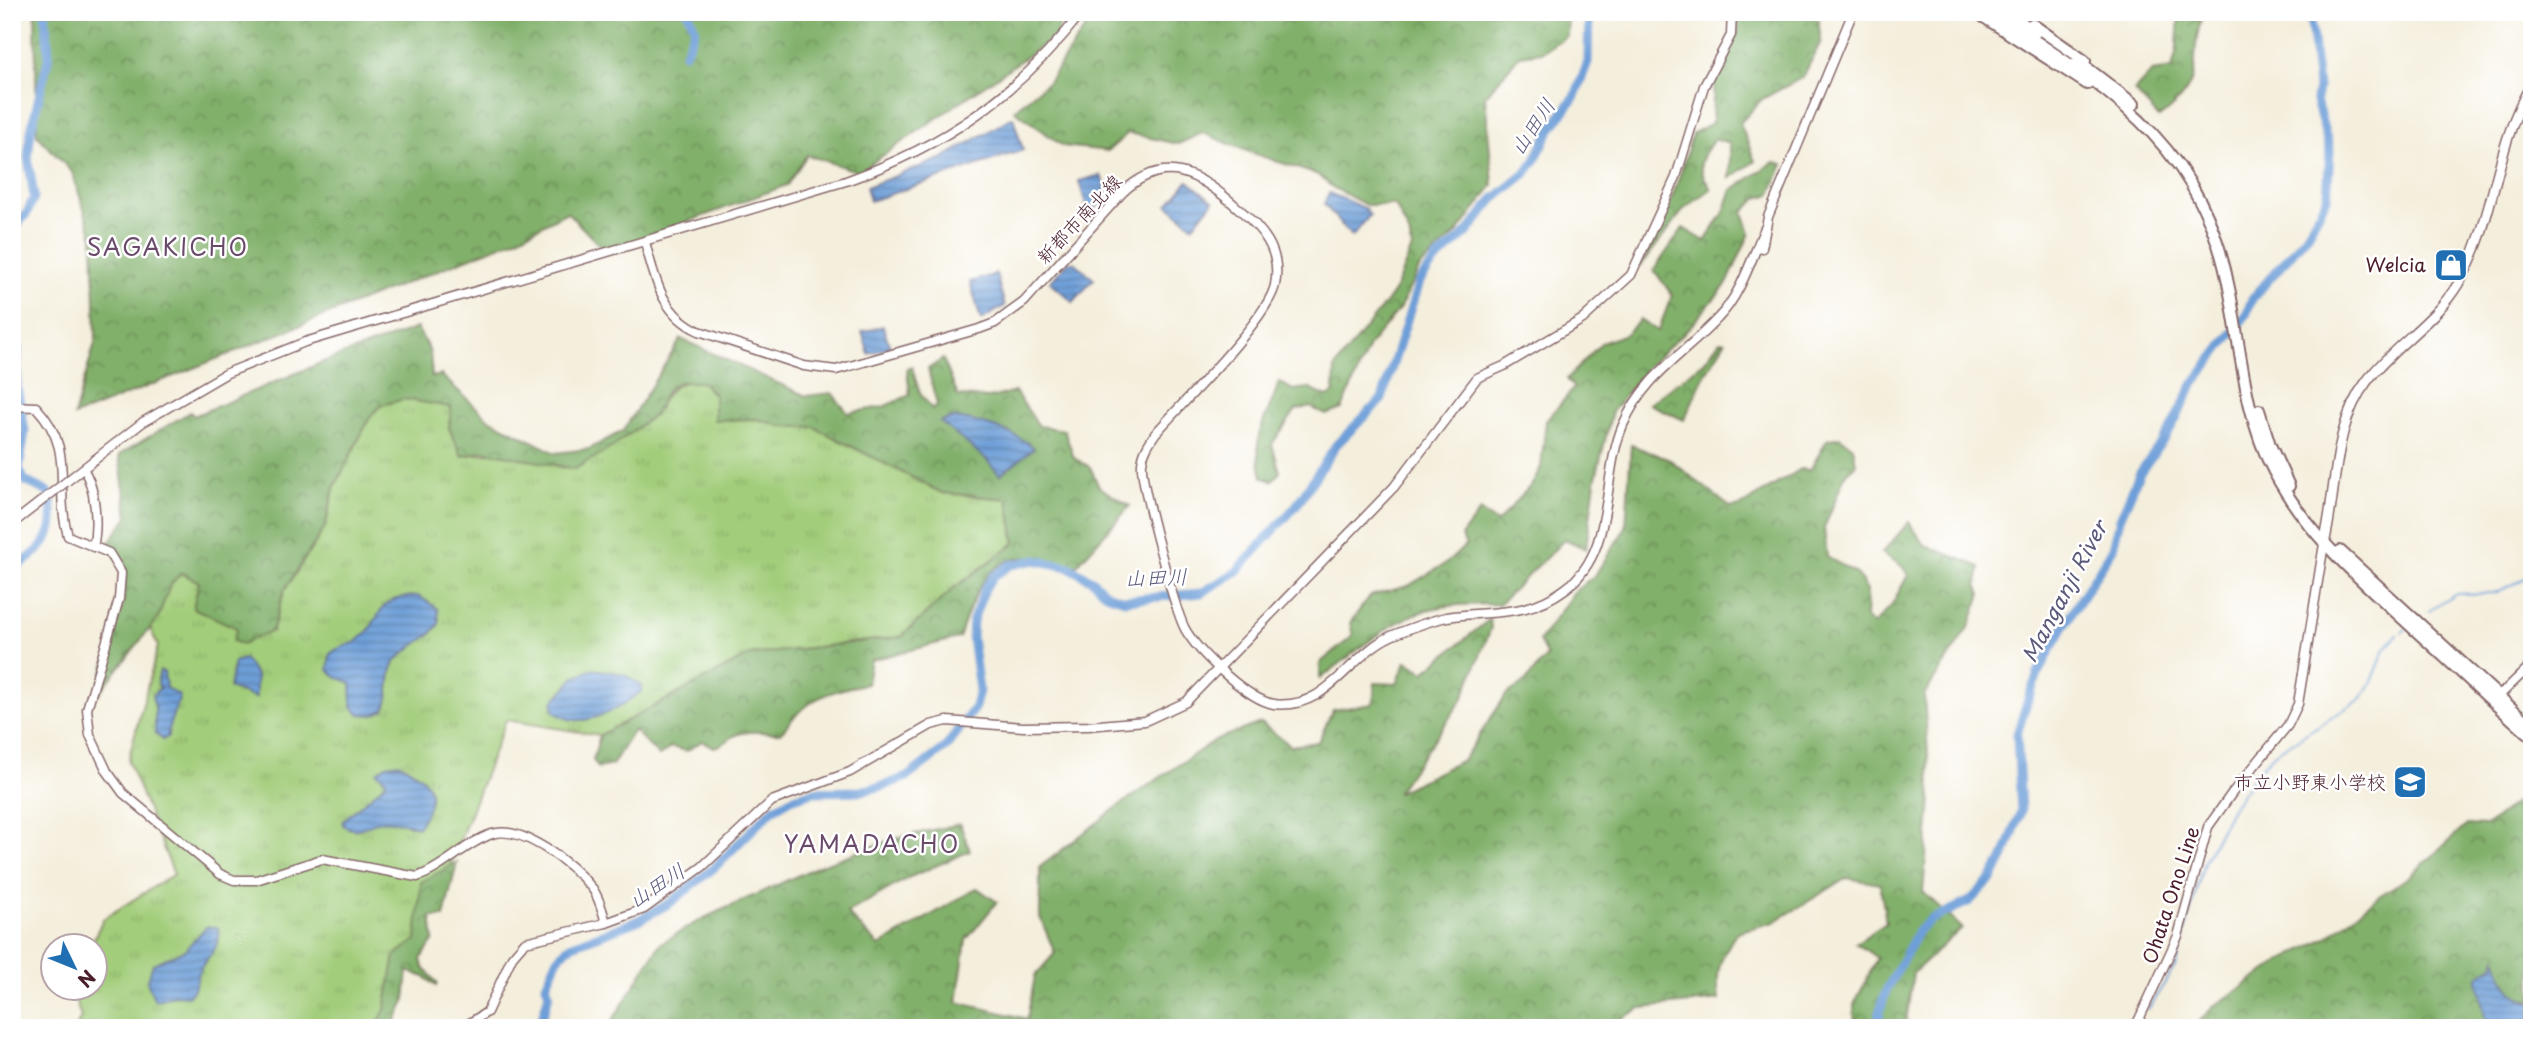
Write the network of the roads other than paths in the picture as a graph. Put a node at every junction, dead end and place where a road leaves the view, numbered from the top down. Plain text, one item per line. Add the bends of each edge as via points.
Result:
1 (1082, 12) edge
2 (1732, 12) edge
3 (1853, 12) edge
4 (1976, 12) edge
5 (1992, 12) edge
6 (2006, 12) edge
7 (2016, 12) edge
8 (2532, 84) edge
9 (2117, 89) junction
10 (2130, 107) junction
11 (1765, 228) junction
12 (645, 242) junction
13 (1762, 248) dead end
14 (18, 406) edge
15 (82, 470) junction
16 (12, 524) edge
17 (2325, 541) junction
18 (93, 547) junction
19 (2532, 664) edge
20 (1220, 667) junction
21 (2496, 699) junction
22 (2532, 727) edge
23 (2532, 737) edge
24 (606, 923) junction
25 (462, 1028) edge
26 (2136, 1028) edge

1 - 12 street via 1018,83 929,146 846,181
2 - 20 street via 1731,35 1704,86 1676,177 1631,275 1583,319 1477,378 1394,487
3 - 11 street
4 - 10 highway
5 - 10 highway
6 - 9 highway
7 - 9 highway
8 - 17 main road via 2508,140 2482,232 2458,284 2366,382 2352,407
9 - 10 highway
10 - 17 highway via 2190,167 2214,215 2230,260 2260,427 2284,490
11 - 13 street
11 - 20 street, 新都市南北線 via 1720,317 1650,380 1633,404 1615,450 1595,552 1567,588 1524,611 1444,618 1390,637 1332,686 1297,703 1257,699
12 - 15 street via 304,342 228,373 143,422
12 - 20 street, 新都市南北線 via 662,297 684,323 804,366 836,370 979,329 1011,313 1142,177 1179,172 1208,182 1261,229 1274,255 1275,286 1263,312 1155,434 1144,455 1143,478 1177,610 1194,642
14 - 18 street via 36,407 47,418 60,444 62,518 68,536
15 - 16 street, bridge
15 - 18 street via 88,478
17 - 21 highway
17 - 26 street, Ohata Ono Line via 2298,704 2288,725 2208,827 2178,936
18 - 24 street via 114,559 122,586 88,709 90,735 123,793 220,874 234,880 256,880 322,859 417,877 489,835 513,832 529,838 593,890
19 - 21 street
20 - 24 street via 1186,702 1145,721 1088,726 931,725 850,772 772,801 671,892 644,909
21 - 22 highway
21 - 23 highway
24 - 25 street via 520,946 487,1012

